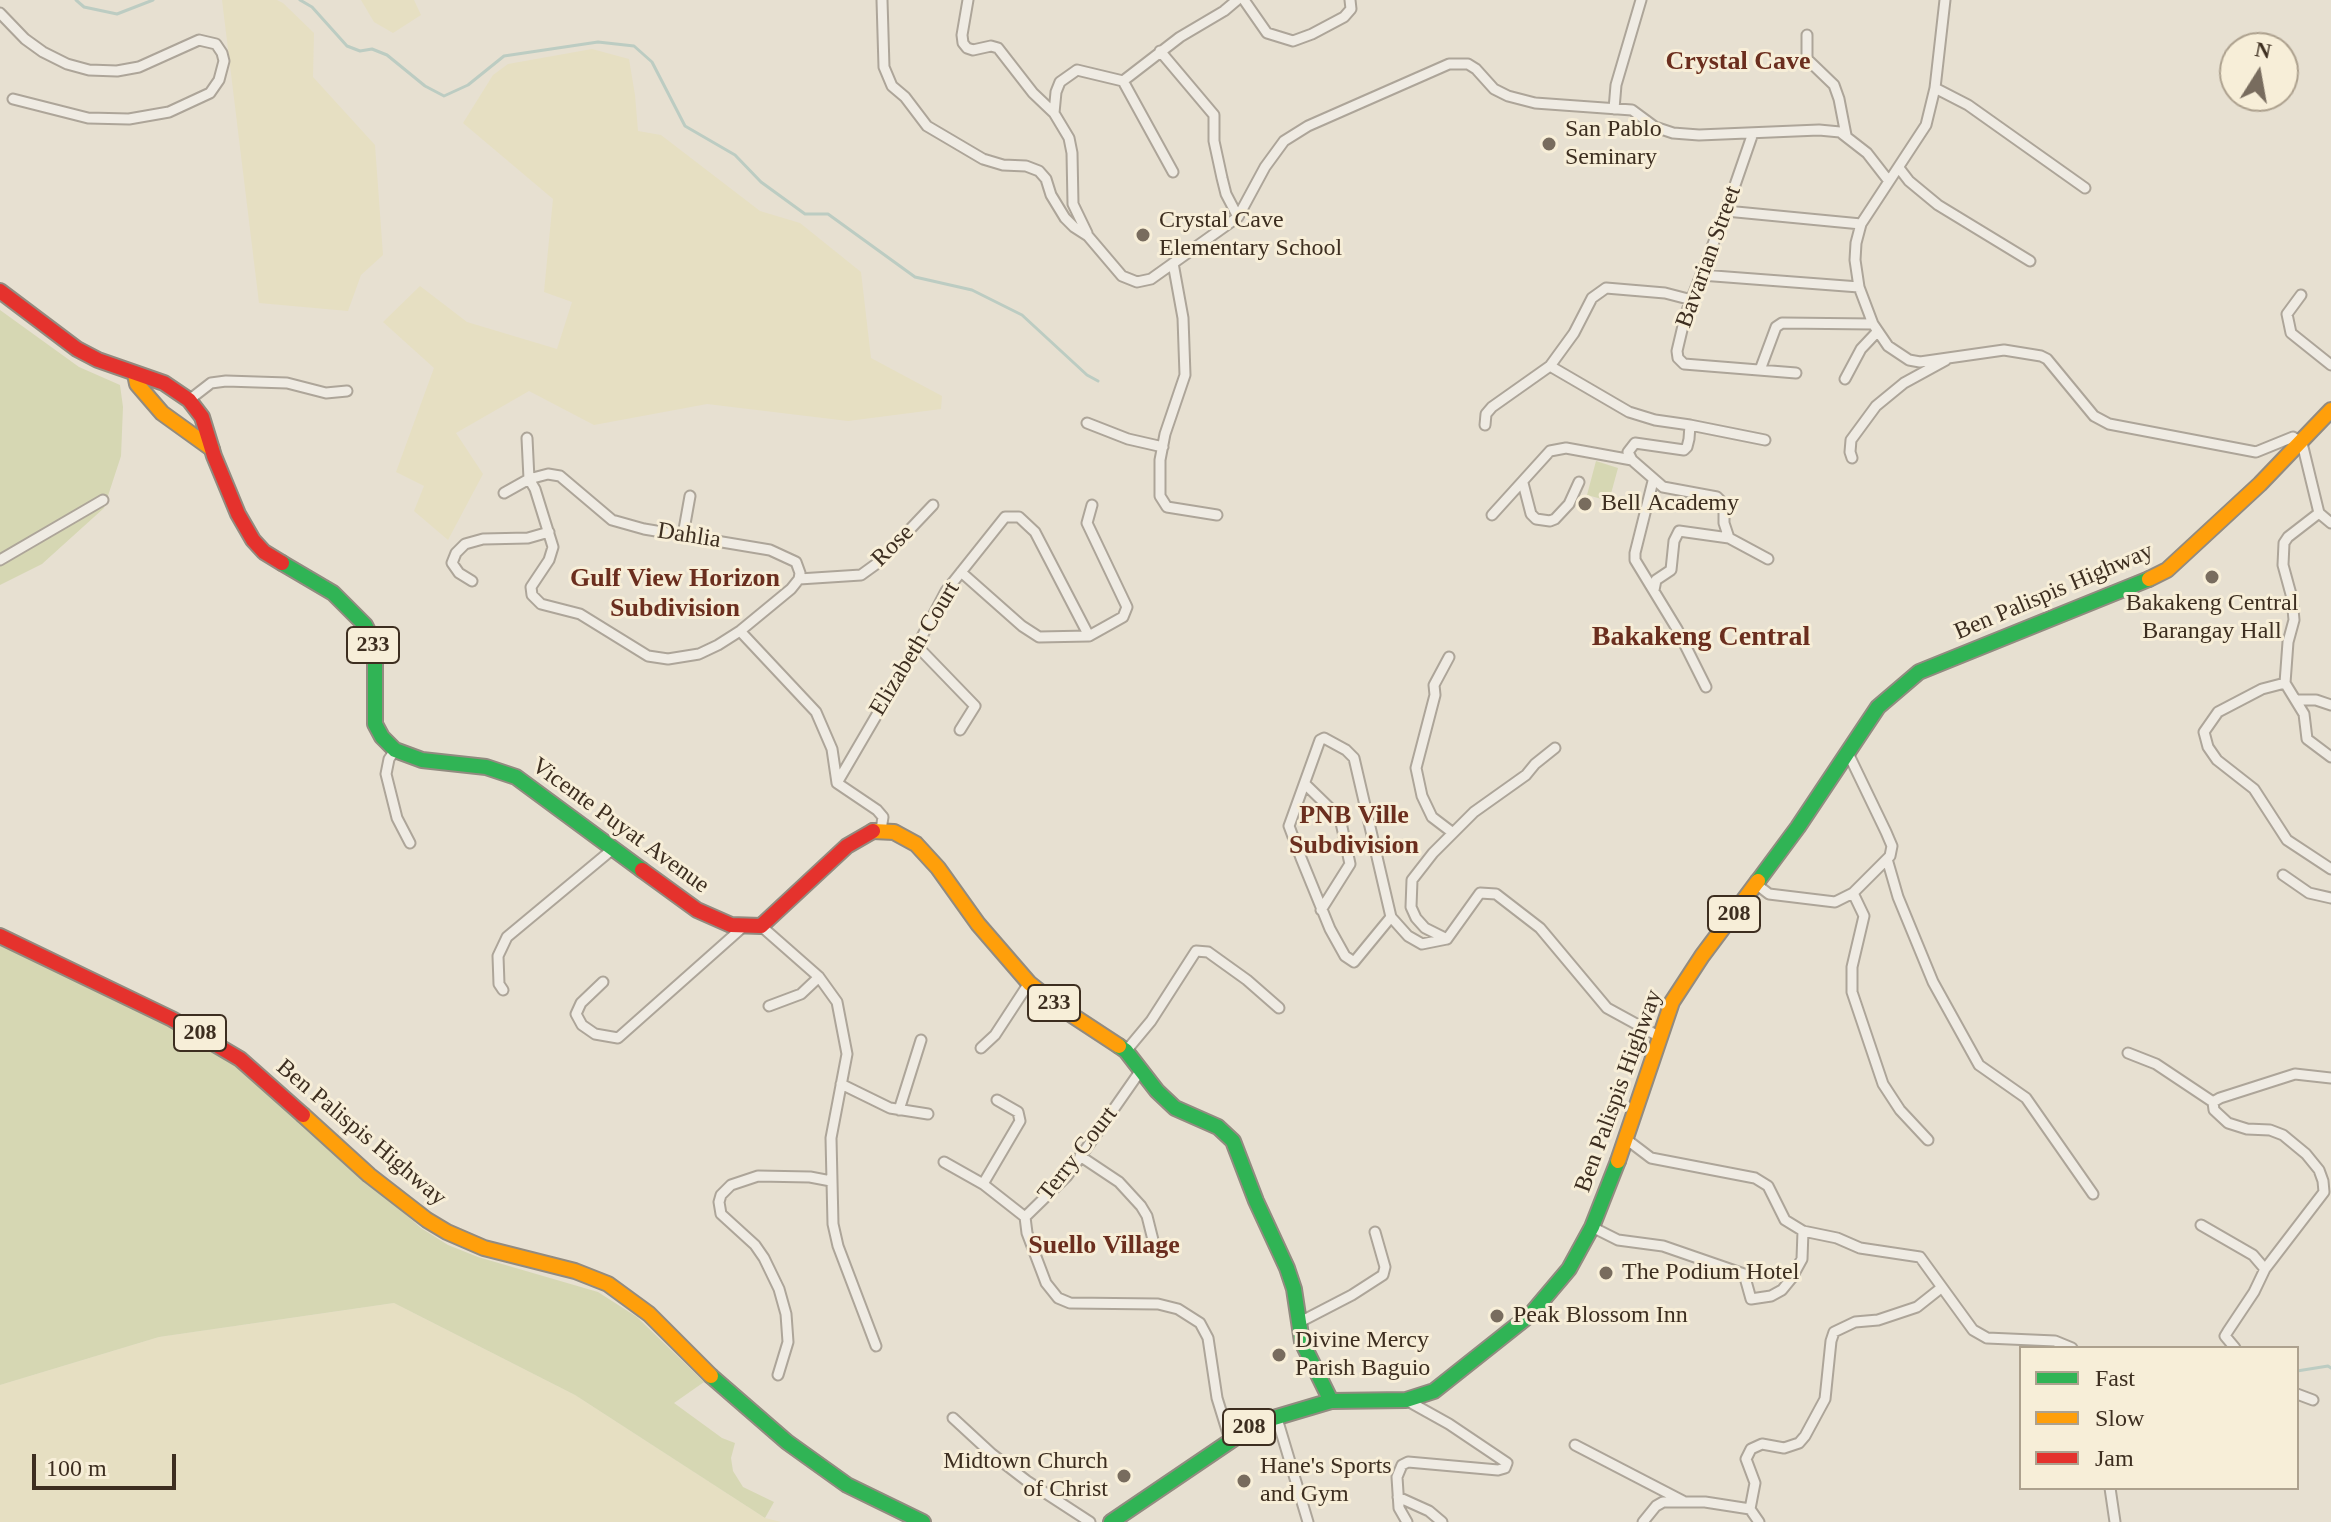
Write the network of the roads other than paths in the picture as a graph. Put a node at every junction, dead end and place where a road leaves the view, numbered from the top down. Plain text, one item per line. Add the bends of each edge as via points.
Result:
1 (882, 0) edge
2 (968, 0) edge
3 (1237, 0) edge
4 (1244, 0) edge
5 (1350, 0) edge
6 (1641, 0) edge
7 (1945, 0) edge
8 (0, 13) edge
9 (1807, 35) dead end
10 (1160, 51) junction
11 (1123, 81) junction
12 (1935, 88) junction
13 (13, 99) dead end
14 (1614, 109) junction
15 (1054, 113) junction
16 (1753, 133) junction
17 (1846, 135) junction
18 (1899, 168) junction
19 (1173, 172) dead end
20 (1888, 180) junction
21 (2085, 188) dead end
22 (1726, 211) junction
23 (1238, 217) junction
24 (1861, 224) junction
25 (1088, 236) junction
26 (2030, 261) dead end
27 (1173, 263) junction
28 (1701, 275) junction
29 (1859, 287) junction
30 (0, 291) edge
31 (2301, 295) dead end
32 (1692, 300) junction
33 (1875, 328) junction
34 (1951, 357) junction
35 (2331, 365) edge
36 (1550, 366) junction
37 (1760, 370) junction
38 (1796, 373) dead end
39 (135, 374) junction
40 (1845, 379) dead end
41 (347, 391) dead end
42 (189, 400) junction
43 (2331, 410) edge
44 (1087, 423) dead end
45 (1485, 425) dead end
46 (1690, 425) junction
47 (527, 438) dead end
48 (1765, 440) dead end
49 (2302, 443) junction
50 (1163, 447) junction
51 (212, 449) junction
52 (1852, 458) dead end
53 (1632, 460) junction
54 (529, 479) junction
55 (1653, 481) junction
56 (1579, 482) dead end
57 (1523, 483) junction
58 (504, 493) dead end
59 (690, 496) dead end
60 (103, 500) dead end
61 (933, 505) dead end
62 (1092, 505) dead end
63 (2319, 513) junction
64 (1217, 515) dead end
65 (1492, 515) dead end
66 (2331, 523) edge
67 (549, 532) junction
68 (683, 535) junction
69 (1729, 538) junction
70 (1768, 559) dead end
71 (0, 560) edge
72 (961, 572) junction
73 (799, 579) junction
74 (472, 581) dead end
75 (1654, 590) junction
76 (740, 631) junction
77 (1089, 636) junction
78 (917, 646) junction
79 (1449, 657) dead end
80 (2285, 683) junction
81 (1706, 687) dead end
82 (2298, 700) junction
83 (2331, 705) edge
84 (960, 730) dead end
85 (1555, 748) dead end
86 (395, 750) junction
87 (1847, 751) junction
88 (2331, 757) edge
89 (837, 783) junction
90 (1305, 784) junction
91 (881, 830) junction
92 (1453, 833) junction
93 (410, 843) dead end
94 (614, 848) junction
95 (1887, 859) junction
96 (2331, 869) edge
97 (2283, 875) dead end
98 (1756, 884) junction
99 (1853, 893) junction
100 (2331, 898) edge
101 (1321, 910) junction
102 (1391, 917) junction
103 (761, 926) junction
104 (743, 927) junction
105 (0, 936) edge
106 (1447, 939) junction
107 (819, 977) junction
108 (603, 982) dead end
109 (1029, 983) junction
110 (503, 990) dead end
111 (769, 1006) dead end
112 (1279, 1008) dead end
113 (1660, 1037) junction
114 (921, 1040) dead end
115 (981, 1048) dead end
116 (1126, 1051) junction
117 (2128, 1053) dead end
118 (1141, 1070) junction
119 (2331, 1078) edge
120 (841, 1084) junction
121 (997, 1100) dead end
122 (2213, 1102) junction
123 (899, 1110) junction
124 (928, 1114) dead end
125 (1626, 1139) junction
126 (1928, 1140) dead end
127 (1080, 1156) junction
128 (944, 1162) dead end
129 (831, 1181) junction
130 (983, 1184) junction
131 (2093, 1194) dead end
132 (1025, 1217) junction
133 (2201, 1225) dead end
134 (1592, 1227) junction
135 (1803, 1231) junction
136 (1375, 1232) dead end
137 (1154, 1244) dead end
138 (2265, 1269) junction
139 (1941, 1288) junction
140 (1298, 1323) junction
141 (876, 1346) dead end
142 (2067, 1346) edge
143 (2233, 1346) edge
144 (778, 1375) dead end
145 (2299, 1395) edge
146 (1406, 1400) junction
147 (2313, 1400) dead end
148 (1331, 1401) junction
149 (1276, 1415) junction
150 (953, 1418) dead end
151 (1230, 1440) junction
152 (1575, 1445) dead end
153 (2110, 1490) edge
154 (1398, 1497) junction
155 (1683, 1501) junction
156 (1750, 1509) junction
157 (1129, 1517) edge
158 (923, 1522) edge
159 (1090, 1522) edge
160 (1111, 1522) edge
161 (1308, 1522) edge
162 (1407, 1522) edge
163 (1442, 1522) edge
164 (1643, 1522) edge
165 (1759, 1522) edge
166 (2115, 1522) edge

1 - 25 street via 883,58 892,86 927,126 977,156 1039,171 1065,218
2 - 15 street via 963,43 973,50 998,48
3 - 10 street
4 - 5 street via 1267,33 1293,41 1344,17
6 - 14 street
7 - 12 street
8 - 13 street via 43,52 89,70 139,67 199,40 216,44 224,61 210,93 169,112 129,119 88,118
9 - 17 street via 1807,59 1834,85
10 - 11 street
10 - 23 street via 1214,115 1222,178
11 - 15 street via 1077,70 1058,86
11 - 19 street
12 - 18 street via 1926,125
12 - 21 street via 1968,105
14 - 16 street via 1632,110 1673,133
14 - 23 street via 1524,101 1494,89 1468,64 1449,64 1284,141
15 - 25 street via 1069,138 1073,204
16 - 17 street via 1819,130
16 - 22 street, Bavarian Street
17 - 20 street
18 - 20 street
18 - 26 street via 1938,205
20 - 24 street
22 - 24 street
22 - 28 street, Bavarian Street
23 - 27 street
24 - 29 street via 1855,260
25 - 27 street via 1129,280 1151,279
27 - 50 street via 1183,318 1185,375
28 - 29 street
28 - 32 street, Bavarian Street
29 - 33 street
30 - 39 main road via 77,349
31 - 35 street via 2287,314 2291,333
32 - 36 street via 1606,288 1592,298
32 - 37 street, Bavarian Street via 1677,351 1680,362
33 - 34 street via 1888,346 1909,360
33 - 37 street via 1782,323
33 - 40 street
34 - 49 street via 2004,350 2041,356 2094,416 2109,424 2256,452 2293,437
34 - 52 street via 1876,406 1851,440
36 - 45 street via 1492,407
36 - 46 street via 1629,412
37 - 38 street, Bavarian Street
39 - 42 main road via 164,383
39 - 51 main road via 137,384 162,413
41 - 42 street via 226,381 211,383
42 - 51 main road, 233 via 202,417
43 - 49 main road, Ben Palispis Highway / 208
44 - 50 street
46 - 48 street
46 - 53 street via 1684,450 1635,443 1628,450
47 - 54 street
49 - 63 street
49 - 87 main road, Ben Palispis Highway / 208 via 2167,570 1919,672 1878,707
50 - 64 street via 1163,504
51 - 86 main road, 233 via 253,540 333,593 365,625 375,660 375,724
53 - 55 street
53 - 57 street via 1556,448
54 - 58 street
54 - 67 street
54 - 68 street, Dahlia via 560,476 612,520
55 - 69 street via 1721,500
55 - 75 street via 1635,553 1637,566
56 - 57 street via 1569,504 1550,521 1531,514
57 - 65 street
59 - 68 street
60 - 71 street
61 - 73 street, Rose via 861,575
62 - 77 street via 1087,523 1127,607 1123,617
63 - 66 street
63 - 80 street via 2284,543 2294,620
67 - 74 street via 465,544 452,563
67 - 76 street via 552,553 531,592 541,604 580,614 657,659 699,654
68 - 73 street, Dahlia via 784,555 799,566
69 - 70 street
69 - 75 street via 1677,533 1671,570 1656,580
72 - 77 street, Elizabeth Court via 1039,637
72 - 77 street via 1005,517 1019,517 1035,532
72 - 78 street, Elizabeth Court
73 - 76 street
75 - 81 street
76 - 89 street via 816,712 832,749
78 - 84 street via 975,706
78 - 89 street, Elizabeth Court
79 - 92 street via 1434,685 1416,768 1432,817
80 - 82 street
80 - 96 street via 2218,712 2204,732 2217,760 2254,789 2287,840
82 - 83 street
82 - 88 street via 2307,739
85 - 92 street
86 - 93 street via 386,774
86 - 94 main road, Vicente Puyat Avenue via 516,777
87 - 95 street via 1892,846
87 - 98 main road, Ben Palispis Highway / 208
89 - 91 street via 877,810 883,817
90 - 101 street via 1289,826
90 - 101 street via 1340,818 1350,864
90 - 102 street via 1320,740 1354,758
91 - 103 main road via 847,846
91 - 109 main road, 233 via 904,836 925,854
92 - 106 street via 1410,887 1416,918
94 - 104 main road, Vicente Puyat Avenue via 697,910
94 - 110 street via 507,937 498,956
95 - 99 street
95 - 131 street via 1933,982 1979,1065 2026,1098
97 - 100 street via 2309,893
98 - 99 street via 1769,894 1835,902
98 - 113 main road, Ben Palispis Highway / 208 via 1680,989
99 - 126 street via 1864,916 1852,992 1883,1084
101 - 102 street via 1345,956 1354,962
102 - 106 street via 1422,944
103 - 104 main road, Vicente Puyat Avenue
103 - 107 street
104 - 108 street via 618,1038 595,1034 576,1014
105 - 158 main road, Ben Palispis Highway / 208 via 172,1019 240,1059 369,1175 447,1232 608,1284 649,1314 787,1442 847,1485
106 - 113 street via 1480,893 1496,894 1540,928 1607,1008
107 - 111 street via 801,994
107 - 120 street via 837,1002 847,1054
109 - 115 street
109 - 116 main road, 233
112 - 116 street via 1208,952 1196,951
113 - 125 main road, Ben Palispis Highway / 208
114 - 123 street
116 - 118 main road, 233
117 - 122 street via 2156,1064
118 - 127 street, Terry Court
118 - 140 main road, 233 via 1175,1108 1218,1127 1233,1141 1287,1268
119 - 122 street via 2295,1074
120 - 123 street
120 - 129 street
121 - 130 street via 1018,1112 1020,1121
122 - 138 street via 2228,1123 2283,1135 2306,1154 2323,1181 2324,1192
123 - 124 street
125 - 134 main road, Ben Palispis Highway / 208
125 - 135 street via 1651,1158 1755,1178 1768,1186 1785,1220
127 - 132 street, Terry Court
127 - 137 street via 1119,1182 1141,1206
128 - 130 street
129 - 141 street via 833,1224
129 - 144 street via 758,1176 731,1185 719,1202 724,1219 755,1245 779,1289 788,1342
130 - 132 street
132 - 151 street, Terry Court via 1046,1283 1058,1298 1070,1303 1158,1304 1200,1323 1208,1338
133 - 138 street via 2253,1255
134 - 135 street via 1618,1240 1663,1246 1744,1274 1751,1299 1771,1296 1791,1279 1802,1259
134 - 146 main road, Ben Palispis Highway / 208 via 1569,1269 1531,1314 1440,1388
135 - 139 street via 1860,1248 1920,1257
136 - 140 street via 1383,1275
138 - 143 street via 2225,1336
139 - 142 street via 1973,1330 1987,1338
139 - 156 street via 1894,1317 1855,1322 1834,1332 1825,1399 1805,1436 1784,1448 1762,1444 1746,1459 1755,1483
140 - 148 main road, 233
145 - 147 street
146 - 148 main road, Ben Palispis Highway / 208
146 - 154 street via 1507,1466 1498,1470 1408,1462 1399,1471
148 - 149 main road, Ben Palispis Highway / 208
149 - 151 main road, Ben Palispis Highway / 208
149 - 161 street
150 - 159 street via 1027,1481
151 - 157 main road, Ben Palispis Highway / 208
152 - 155 street
153 - 166 street
154 - 162 street
154 - 163 street
155 - 156 street
155 - 164 street via 1663,1502
156 - 165 street
157 - 160 main road, Ben Palispis Highway / 208

